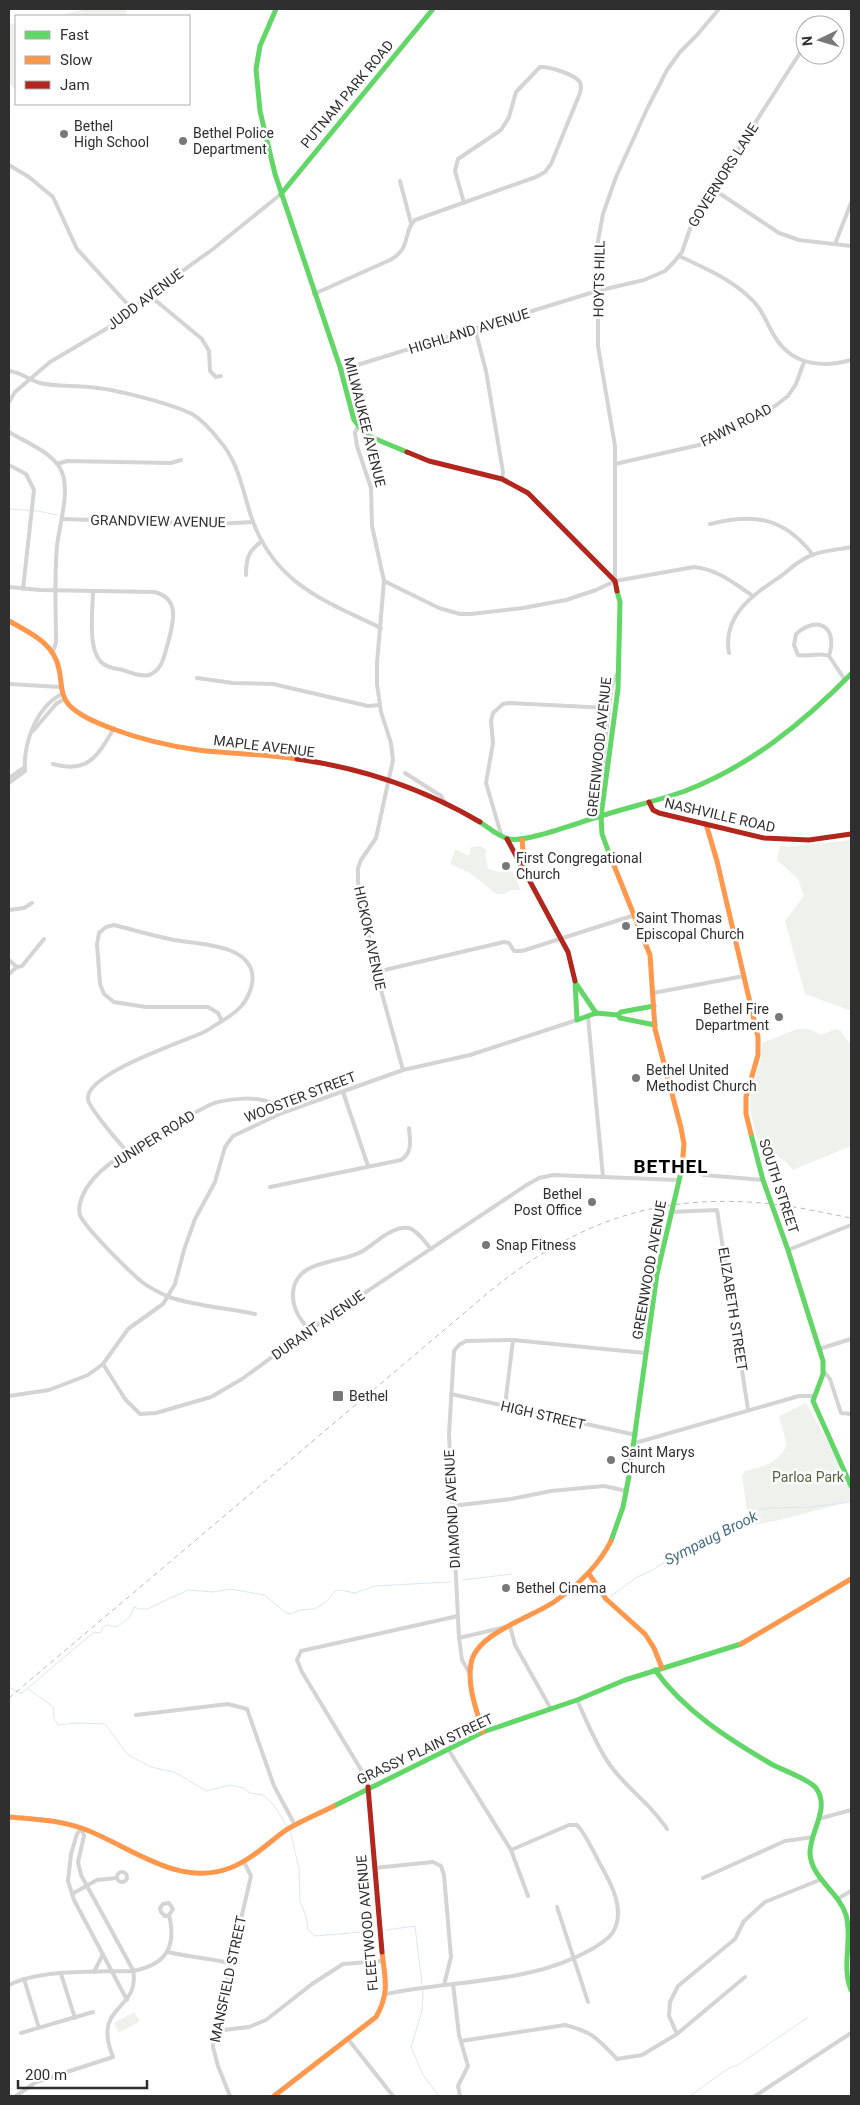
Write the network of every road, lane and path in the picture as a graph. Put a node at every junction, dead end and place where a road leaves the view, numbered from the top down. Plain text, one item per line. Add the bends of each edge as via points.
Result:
1 (276, 9) edge
2 (433, 9) edge
3 (720, 9) edge
4 (795, 61) edge
5 (9, 165) edge
6 (400, 181) dead end
7 (713, 189) junction
8 (281, 194) junction
9 (464, 203) junction
10 (851, 203) edge
11 (411, 223) junction
12 (835, 244) junction
13 (851, 246) edge
14 (679, 256) junction
15 (597, 292) junction
16 (314, 294) junction
17 (149, 295) junction
18 (132, 309) junction
19 (475, 329) junction
20 (851, 360) edge
21 (804, 362) junction
22 (341, 370) junction
23 (9, 371) edge
24 (221, 376) dead end
25 (31, 378) junction
26 (9, 402) edge
27 (357, 428) junction
28 (9, 432) edge
29 (182, 460) dead end
30 (57, 464) junction
31 (616, 464) junction
32 (9, 465) edge
33 (502, 479) junction
34 (62, 519) junction
35 (253, 522) junction
36 (710, 524) dead end
37 (262, 541) junction
38 (851, 547) edge
39 (813, 555) junction
40 (246, 575) dead end
41 (384, 580) junction
42 (615, 581) junction
43 (9, 587) edge
44 (23, 590) junction
45 (57, 591) junction
46 (93, 592) junction
47 (753, 596) junction
48 (9, 621) edge
49 (381, 628) junction
50 (53, 651) junction
51 (729, 653) dead end
52 (830, 656) junction
53 (618, 672) junction
54 (851, 674) edge
55 (197, 678) dead end
56 (845, 680) junction
57 (9, 684) edge
58 (60, 687) junction
59 (63, 697) junction
60 (380, 705) junction
61 (609, 708) junction
62 (114, 728) junction
63 (53, 764) dead end
64 (25, 767) junction
65 (404, 773) dead end
66 (607, 774) junction
67 (9, 778) edge
68 (388, 780) junction
69 (9, 783) edge
70 (649, 802) junction
71 (446, 804) junction
72 (601, 816) junction
73 (706, 824) junction
74 (851, 834) edge
75 (501, 836) junction
76 (522, 839) junction
77 (507, 840) junction
78 (525, 870) junction
79 (32, 903) dead end
80 (9, 910) edge
81 (635, 915) junction
82 (44, 939) dead end
83 (562, 939) junction
84 (9, 960) edge
85 (17, 967) junction
86 (376, 972) junction
87 (9, 974) edge
88 (744, 976) junction
89 (576, 983) junction
90 (653, 993) junction
91 (654, 1006) junction
92 (596, 1014) junction
93 (618, 1015) junction
94 (588, 1017) junction
95 (577, 1020) junction
96 (222, 1021) junction
97 (655, 1025) junction
98 (403, 1070) junction
99 (343, 1092) junction
100 (282, 1113) junction
101 (409, 1128) dead end
102 (127, 1152) junction
103 (368, 1166) junction
104 (682, 1167) junction
105 (603, 1177) junction
106 (678, 1180) junction
107 (762, 1180) junction
108 (270, 1187) dead end
109 (670, 1212) junction
110 (851, 1225) edge
111 (431, 1249) junction
112 (788, 1250) junction
113 (169, 1297) junction
114 (254, 1314) dead end
115 (309, 1330) junction
116 (851, 1339) edge
117 (513, 1340) junction
118 (819, 1349) junction
119 (645, 1353) junction
120 (103, 1364) junction
121 (824, 1372) junction
122 (450, 1394) junction
123 (9, 1396) edge
124 (813, 1396) junction
125 (504, 1406) junction
126 (748, 1409) junction
127 (851, 1414) edge
128 (636, 1436) junction
129 (635, 1442) junction
130 (851, 1486) edge
131 (626, 1491) junction
132 (452, 1506) junction
133 (589, 1574) junction
134 (851, 1579) edge
135 (458, 1616) junction
136 (510, 1626) junction
137 (459, 1638) junction
138 (662, 1668) junction
139 (656, 1670) junction
140 (469, 1672) junction
141 (576, 1700) junction
142 (551, 1709) junction
143 (136, 1715) dead end
144 (483, 1732) junction
145 (448, 1749) junction
146 (368, 1787) junction
147 (851, 1810) edge
148 (9, 1817) edge
149 (818, 1819) junction
150 (82, 1828) junction
151 (290, 1828) junction
152 (667, 1829) dead end
153 (812, 1837) junction
154 (511, 1850) junction
155 (244, 1862) junction
156 (374, 1868) junction
157 (117, 1878) dead end
158 (703, 1878) dead end
159 (822, 1879) junction
160 (86, 1885) junction
161 (851, 1892) edge
162 (72, 1894) junction
163 (528, 1896) dead end
164 (839, 1898) junction
165 (557, 1906) dead end
166 (169, 1915) dead end
167 (168, 1952) junction
168 (103, 1954) junction
169 (574, 1959) junction
170 (382, 1961) junction
171 (229, 1963) junction
172 (133, 1971) junction
173 (112, 1972) junction
174 (94, 1973) junction
175 (61, 1974) junction
176 (745, 1977) dead end
177 (24, 1979) junction
178 (453, 1984) junction
179 (9, 1985) edge
180 (444, 1985) junction
181 (851, 1990) edge
182 (386, 1994) junction
183 (127, 2000) junction
184 (588, 2002) dead end
185 (93, 2012) dead end
186 (75, 2018) junction
187 (39, 2028) junction
188 (215, 2031) junction
189 (21, 2033) dead end
190 (851, 2033) edge
191 (677, 2034) junction
192 (348, 2039) junction
193 (461, 2041) junction
194 (390, 2095) edge
195 (16, 2096) edge
196 (230, 2096) edge
197 (274, 2096) edge
198 (460, 2096) edge
199 (754, 2096) edge

1 - 8 main road, MILWAUKEE AVENUE via 258,52 256,68 267,146
2 - 8 main road, PUTNAM PARK ROAD
3 - 15 street, HOYTS HILL via 667,70 616,177 598,241
4 - 7 street, GOVERNORS LANE
5 - 18 street via 53,197 77,249
6 - 11 street
7 - 12 street via 779,233 799,240
7 - 14 street, GOVERNORS LANE via 692,220
8 - 16 main road, MILWAUKEE AVENUE
8 - 17 street, JUDD AVENUE
9 - 9 street via 545,172 580,93 577,79 550,67 540,67 516,92 509,117 501,130 462,154 455,164
9 - 11 street
10 - 12 street
11 - 16 street via 399,254
12 - 13 street
14 - 15 street, GOVERNORS LANE via 665,271
14 - 21 street via 708,269 748,295 784,348
15 - 19 street, HIGHLAND AVENUE
15 - 31 street, HOYTS HILL via 598,346
16 - 22 main road, MILWAUKEE AVENUE
17 - 18 street, JUDD AVENUE
17 - 24 street via 202,339 209,351 210,371 216,377
18 - 25 street, JUDD AVENUE
19 - 22 street, HIGHLAND AVENUE
19 - 33 street via 486,371
20 - 21 street via 822,365
21 - 31 street, FAWN ROAD via 788,396 718,437 699,445
22 - 27 main road, MILWAUKEE AVENUE
23 - 25 street
25 - 26 street, JUDD AVENUE
25 - 35 street via 40,383 120,392 193,415 230,454
27 - 33 main road via 366,436 429,461
27 - 41 street, MILWAUKEE AVENUE via 357,446 371,488 372,526
28 - 30 street
29 - 30 street via 171,464 67,461
30 - 34 street via 64,482
31 - 42 street, HOYTS HILL
32 - 44 street via 26,474 34,490
33 - 42 main road via 528,493
34 - 35 street, GRANDVIEW AVENUE via 214,524
34 - 45 street via 57,546
35 - 37 street
36 - 39 street via 732,518 774,522 803,542
37 - 40 street via 247,557
37 - 49 street via 278,564 307,592
38 - 39 street
39 - 47 street
41 - 42 street via 439,608 460,614 566,600
41 - 49 street, MILWAUKEE AVENUE
42 - 47 street via 679,568 705,568
42 - 53 main road, GREENWOOD AVENUE via 620,602
43 - 44 street
44 - 45 street
45 - 46 street
45 - 50 street
46 - 46 street via 92,644 98,659 105,665 140,675 156,671 162,664 174,621 169,600 155,592
47 - 51 street via 735,616 729,629
48 - 50 main road
49 - 60 street, MILWAUKEE AVENUE via 377,663
50 - 58 main road via 58,662
52 - 52 street via 832,636 827,628 807,626 796,634 794,645 798,655
52 - 56 street
53 - 61 street via 612,685
53 - 66 main road, GREENWOOD AVENUE
54 - 56 main road
55 - 60 street via 274,684 368,706
56 - 70 main road via 793,730 768,748 703,783
57 - 58 street
58 - 59 main road
59 - 62 main road, MAPLE AVENUE via 78,712
59 - 64 street via 53,700 38,718 28,741
60 - 68 street, MILWAUKEE AVENUE via 392,749
61 - 66 street via 604,754
61 - 75 street via 509,703 493,713 493,743 486,783
62 - 63 street via 100,752 86,765 64,767
62 - 68 main road, MAPLE AVENUE via 183,748 304,760
64 - 67 street
64 - 69 street via 23,774
65 - 71 street via 442,796
66 - 72 main road, GREENWOOD AVENUE
68 - 71 main road, MAPLE AVENUE
68 - 86 street, HICKOK AVENUE via 376,838 361,860 357,874
70 - 72 main road
70 - 73 main road, NASHVILLE ROAD via 656,812
71 - 75 main road, MAPLE AVENUE
72 - 76 main road
72 - 81 main road, GREENWOOD AVENUE via 605,844
73 - 74 main road, NASHVILLE ROAD via 785,840
73 - 88 main road, SOUTH STREET
75 - 77 main road, MAPLE AVENUE
76 - 77 main road
76 - 78 main road
77 - 78 main road
78 - 83 main road
79 - 80 street
81 - 83 street
81 - 90 main road, GREENWOOD AVENUE via 650,955
82 - 85 street via 22,966
83 - 86 street via 518,952 504,942
83 - 89 main road
84 - 85 street
85 - 87 street
86 - 98 street, HICKOK AVENUE
88 - 90 street
88 - 107 main road, SOUTH STREET via 758,1037 758,1055 746,1097 746,1114
89 - 92 main road
89 - 95 main road
90 - 91 main road, GREENWOOD AVENUE
91 - 93 main road
91 - 97 main road, GREENWOOD AVENUE
92 - 93 main road
92 - 94 main road, WOOSTER STREET
93 - 97 main road
94 - 95 main road, WOOSTER STREET
94 - 105 street
95 - 98 street, WOOSTER STREET via 470,1055
96 - 96 street via 238,1011 249,994 250,970 239,955 205,943 179,941 114,925 99,933 100,984 104,994 114,1002 146,1007 208,1008 218,1013
96 - 102 street via 112,1072 90,1091 88,1099 92,1108
97 - 104 main road, GREENWOOD AVENUE via 681,1128 684,1144
98 - 99 street, WOOSTER STREET
99 - 100 street, WOOSTER STREET
99 - 103 street
100 - 102 street, JUNIPER ROAD via 274,1104 259,1100 214,1102
100 - 113 street, WOOSTER STREET via 229,1140 215,1182 195,1219
101 - 103 street via 407,1156
102 - 113 street, JUNIPER ROAD via 90,1184 79,1206 80,1215 143,1282
103 - 108 street
104 - 106 main road, GREENWOOD AVENUE
104 - 107 street via 704,1175
105 - 106 street
105 - 111 street, DURANT AVENUE via 553,1175 539,1178
106 - 109 main road, GREENWOOD AVENUE
107 - 112 main road, SOUTH STREET
109 - 119 main road, GREENWOOD AVENUE
109 - 126 street, ELIZABETH STREET via 717,1210
110 - 112 street
111 - 115 street, DURANT AVENUE
111 - 115 street via 418,1234 404,1228 350,1257 306,1270 296,1280 293,1303 297,1315
112 - 118 main road, SOUTH STREET
113 - 114 street
113 - 120 street, WOOSTER STREET via 156,1311 128,1329
115 - 120 street, DURANT AVENUE via 242,1379 211,1397 156,1413 140,1414 134,1410
116 - 118 street
117 - 119 street
117 - 122 street, DIAMOND AVENUE via 466,1341 459,1345 454,1350
117 - 125 street
118 - 121 main road, SOUTH STREET
119 - 128 main road, GREENWOOD AVENUE
120 - 123 street, WOOSTER STREET via 88,1375 50,1390
121 - 124 main road
121 - 127 street via 830,1379 841,1413
122 - 125 street, HIGH STREET
122 - 132 street, DIAMOND AVENUE via 448,1434
124 - 126 street via 799,1396
124 - 130 main road
125 - 128 street, HIGH STREET
126 - 129 street
128 - 129 main road, GREENWOOD AVENUE
129 - 131 main road, GREENWOOD AVENUE
131 - 132 street via 604,1486
131 - 133 main road, GREENWOOD AVENUE via 610,1541
132 - 135 street, DIAMOND AVENUE
133 - 136 main road, GREENWOOD AVENUE via 552,1602
133 - 138 main road via 606,1598 645,1634
134 - 138 main road, GRASSY PLAIN STREET via 736,1646
135 - 137 street, DIAMOND AVENUE
135 - 146 street via 301,1652 297,1660 302,1672 366,1778
136 - 137 street
136 - 140 main road, GREENWOOD AVENUE via 478,1648
136 - 142 street via 515,1645
137 - 140 street, DIAMOND AVENUE via 462,1660
138 - 139 main road, GRASSY PLAIN STREET
139 - 141 main road, GRASSY PLAIN STREET
139 - 149 main road via 676,1697 726,1735 757,1757 814,1785 822,1801
140 - 144 main road
141 - 142 main road, GRASSY PLAIN STREET
141 - 152 street via 611,1766 657,1813
142 - 144 main road, GRASSY PLAIN STREET
143 - 151 street via 228,1704 247,1709
144 - 145 main road, GRASSY PLAIN STREET
145 - 146 main road, GRASSY PLAIN STREET
145 - 154 street
146 - 151 main road, GRASSY PLAIN STREET
146 - 156 main road, FLEETWOOD AVENUE
147 - 149 street
148 - 150 main road, GRASSY PLAIN STREET
149 - 153 main road
150 - 155 main road, GRASSY PLAIN STREET via 178,1872 206,1874
150 - 160 street via 84,1836 78,1862
150 - 162 street via 77,1834 69,1864 68,1881
151 - 155 main road, GRASSY PLAIN STREET
153 - 158 street via 785,1841
153 - 159 main road via 811,1860
154 - 163 street
154 - 169 street via 569,1825 577,1825 581,1829 613,1887 616,1920 613,1931 604,1942
155 - 171 street, MANSFIELD STREET via 251,1876
156 - 170 main road, FLEETWOOD AVENUE
156 - 180 street via 433,1862 441,1866 451,1948 451,1964
157 - 160 street
159 - 164 main road
159 - 191 street via 765,1902 744,1921 735,1939 678,1986 670,2002 669,2016
160 - 162 street
160 - 172 street
161 - 164 street
162 - 168 street
164 - 181 main road via 848,1926 844,1973
165 - 169 street
166 - 167 street via 172,1928
167 - 171 street
167 - 172 street via 158,1964
168 - 173 street
168 - 174 street
169 - 178 street via 519,1975
169 - 184 street
170 - 182 main road, FLEETWOOD AVENUE
170 - 188 street via 343,1964 266,2020 249,2027
171 - 188 street, MANSFIELD STREET
172 - 173 street
172 - 183 street via 134,1987
173 - 174 street
173 - 183 street
174 - 175 street
175 - 177 street
175 - 186 street
176 - 191 street
177 - 179 street
177 - 187 street
178 - 180 street
178 - 193 street
180 - 182 street
182 - 192 main road, FLEETWOOD AVENUE via 376,2017
183 - 195 street via 114,2012 108,2026 108,2044 113,2057 36,2082
185 - 186 street
186 - 187 street
187 - 189 street
188 - 196 street, MANSFIELD STREET via 213,2047
190 - 199 street
191 - 193 street via 642,2056 617,2059 594,2035 565,2025
192 - 194 street
192 - 197 main road, FLEETWOOD AVENUE
193 - 198 street via 468,2066 458,2086

